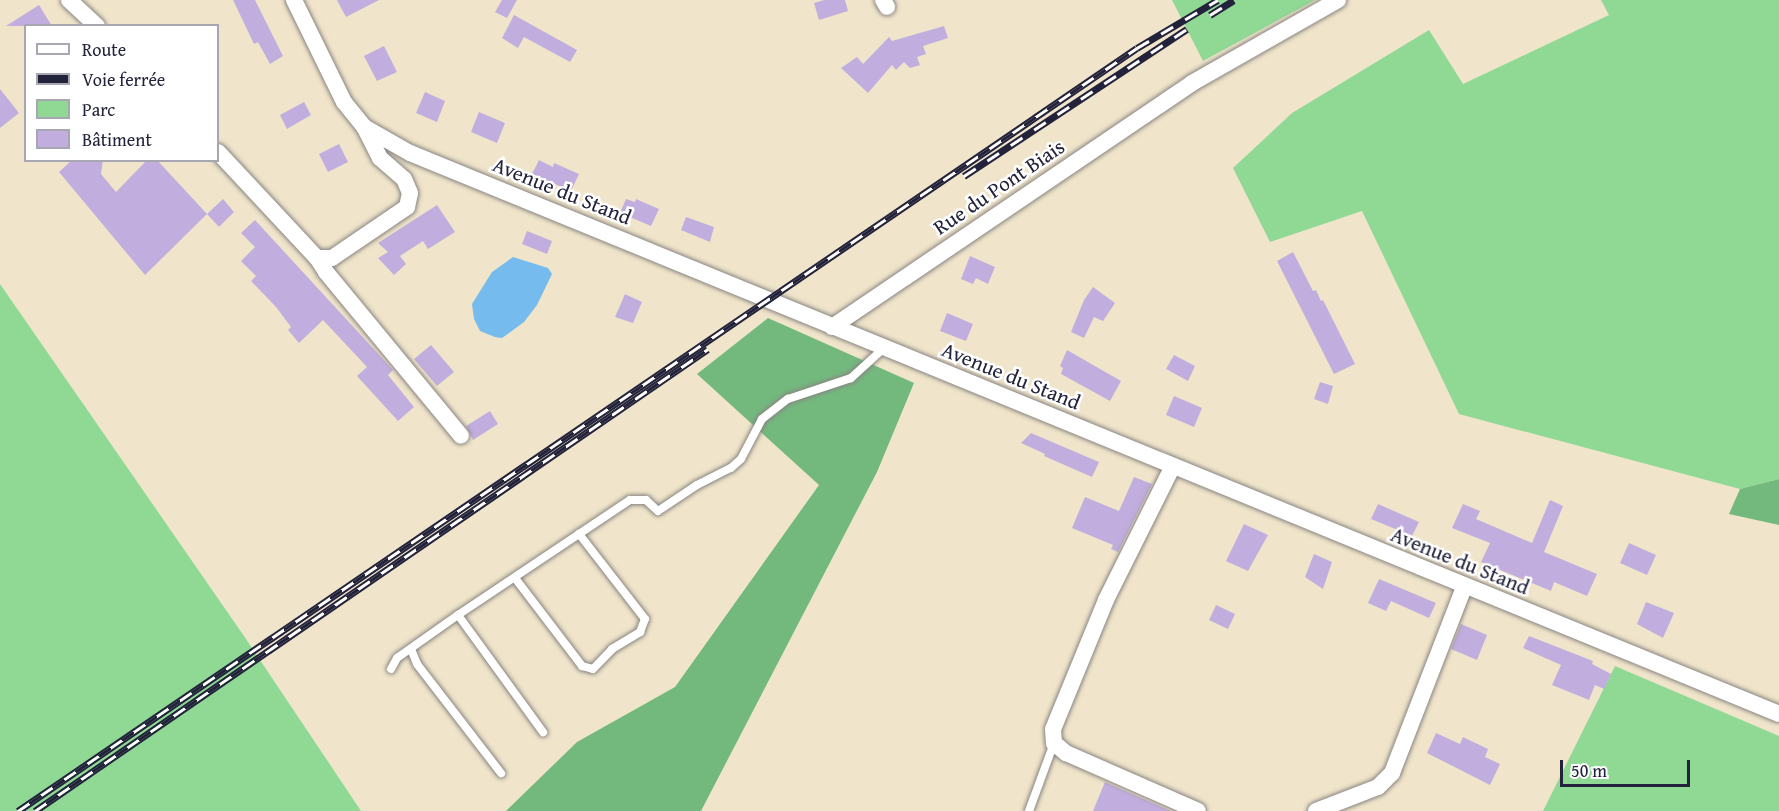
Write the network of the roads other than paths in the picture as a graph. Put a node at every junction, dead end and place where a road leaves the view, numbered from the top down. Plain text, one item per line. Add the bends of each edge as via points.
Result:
1 (69, 0) edge
2 (294, 0) edge
3 (1338, 0) edge
4 (95, 24) edge
5 (364, 127) junction
6 (219, 153) edge
7 (317, 258) junction
8 (832, 327) junction
9 (884, 348) junction
10 (461, 436) dead end
11 (1173, 466) junction
12 (579, 534) junction
13 (515, 578) junction
14 (1464, 587) junction
15 (458, 615) junction
16 (411, 649) junction
17 (391, 669) dead end
18 (1779, 714) edge
19 (543, 732) dead end
20 (1054, 743) junction
21 (501, 773) dead end
22 (1029, 811) edge
23 (1198, 811) edge
24 (1316, 811) edge

1 - 4 street
2 - 5 street, Avenue du Stand via 344,102
3 - 8 street, Rue du Pont Biais via 1192,83
5 - 7 street via 380,158 404,179 410,193 407,207 332,258
5 - 8 street, Avenue du Stand via 411,153
6 - 7 street
7 - 10 street
8 - 9 street, Avenue du Stand
9 - 11 street, Avenue du Stand
9 - 12 lane via 851,378 788,399 762,419 741,459 731,468 658,511 646,500 630,500
11 - 14 street, Avenue du Stand
11 - 20 street via 1106,600 1053,729
12 - 13 lane
12 - 13 lane via 645,619 640,633 612,649 593,669 582,666
13 - 15 lane
14 - 18 street, Avenue du Stand
14 - 24 street via 1392,773 1378,787
15 - 16 lane
15 - 19 lane
16 - 17 lane via 397,658
16 - 21 lane via 417,664
20 - 22 lane
20 - 23 street via 1066,753

